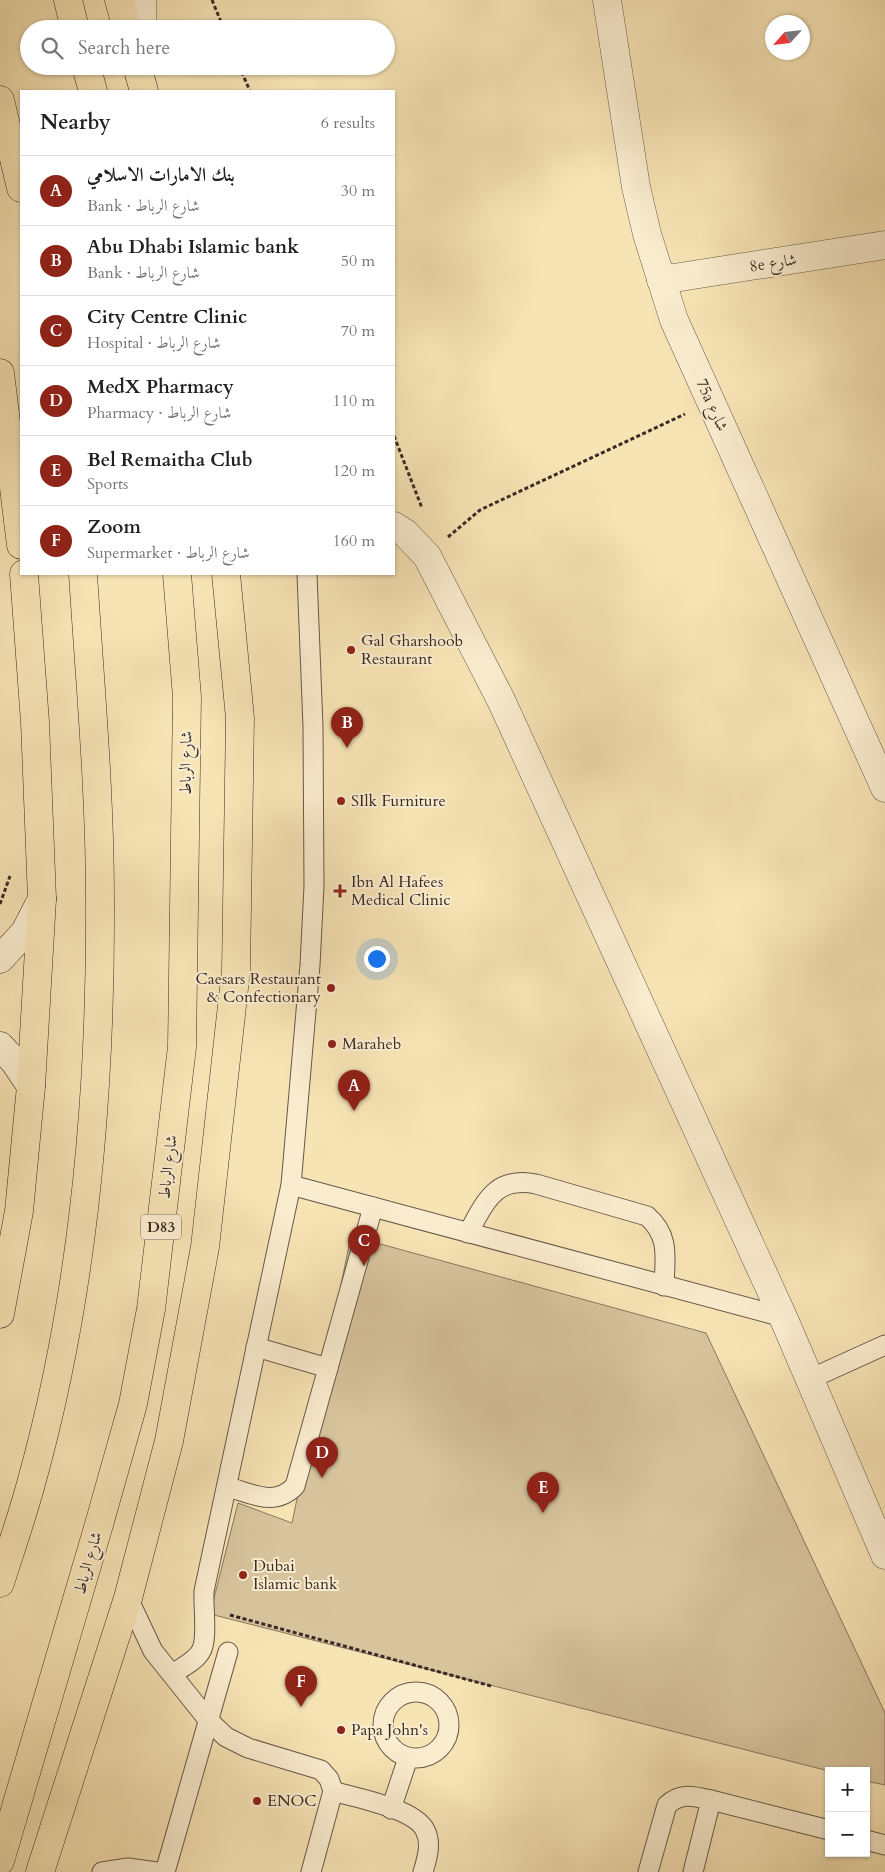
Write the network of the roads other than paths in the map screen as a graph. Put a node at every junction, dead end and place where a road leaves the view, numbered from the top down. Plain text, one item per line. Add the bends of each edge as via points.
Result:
1 (68, 0) edge
2 (119, 0) edge
3 (142, 0) edge
4 (607, 0) edge
5 (74, 20) edge
6 (125, 20) edge
7 (142, 20) edge
8 (89, 75) edge
9 (93, 90) edge
10 (0, 100) edge
11 (20, 184) edge
12 (885, 245) edge
13 (660, 280) junction
14 (0, 373) edge
15 (395, 527) edge
16 (20, 536) edge
17 (24, 575) edge
18 (84, 575) edge
19 (176, 575) edge
20 (226, 575) edge
21 (307, 575) edge
22 (882, 771) edge
23 (42, 900) junction
24 (0, 959) edge
25 (0, 1046) edge
26 (31, 1086) junction
27 (291, 1185) junction
28 (373, 1207) junction
29 (468, 1233) junction
30 (664, 1286) junction
31 (0, 1314) edge
32 (782, 1317) junction
33 (885, 1345) edge
34 (256, 1347) junction
35 (328, 1368) junction
36 (810, 1379) junction
37 (228, 1487) junction
38 (885, 1555) edge
39 (0, 1583) edge
40 (128, 1598) junction
41 (228, 1652) dead end
42 (173, 1674) junction
43 (209, 1721) junction
44 (408, 1758) dead end
45 (333, 1791) junction
46 (711, 1800) junction
47 (390, 1809) junction
48 (825, 1829) edge
49 (870, 1841) edge
50 (885, 1845) edge
51 (0, 1860) edge
52 (40, 1872) edge
53 (102, 1872) edge
54 (157, 1872) edge
55 (165, 1872) edge
56 (311, 1872) edge
57 (423, 1872) edge
58 (648, 1872) edge
59 (693, 1872) edge

1 - 5 highway
2 - 6 highway
3 - 7 street
4 - 13 street, 75a شارع via 636,188
8 - 9 highway
10 - 11 highway
12 - 13 street, 8e شارع
13 - 22 street, 75a شارع via 710,402
14 - 16 highway
15 - 32 street via 427,556 501,700
17 - 23 highway via 35,722
18 - 39 highway via 98,804 100,899 95,1090 74,1279 58,1373 32,1480
19 - 51 highway, شارع الرباط / D83 via 187,697 182,1047 151,1309 133,1404
20 - 40 highway via 240,718 236,970 205,1247 169,1441
21 - 27 lane via 314,727 314,886
23 - 24 street via 25,932
23 - 26 highway
25 - 26 street
26 - 31 highway via 19,1211
27 - 28 lane
27 - 34 lane
28 - 29 lane
28 - 35 lane
29 - 30 lane
29 - 30 lane via 493,1192 506,1184 522,1181 536,1184 647,1216 663,1237
30 - 32 lane
32 - 36 street
33 - 36 lane
34 - 35 lane
34 - 37 lane
35 - 37 lane via 295,1486 286,1496 273,1499
36 - 38 street
37 - 42 lane via 207,1574 203,1607 206,1638 202,1651
40 - 42 lane via 153,1651
40 - 52 highway
41 - 43 lane
42 - 43 lane
43 - 45 lane via 242,1746 321,1770
43 - 55 lane
44 - 47 lane
45 - 47 lane
45 - 56 lane
46 - 48 lane
46 - 58 lane via 684,1795 674,1798 668,1805
46 - 59 lane
47 - 57 lane via 415,1819 425,1830 429,1844
49 - 50 lane
53 - 54 lane via 128,1868

